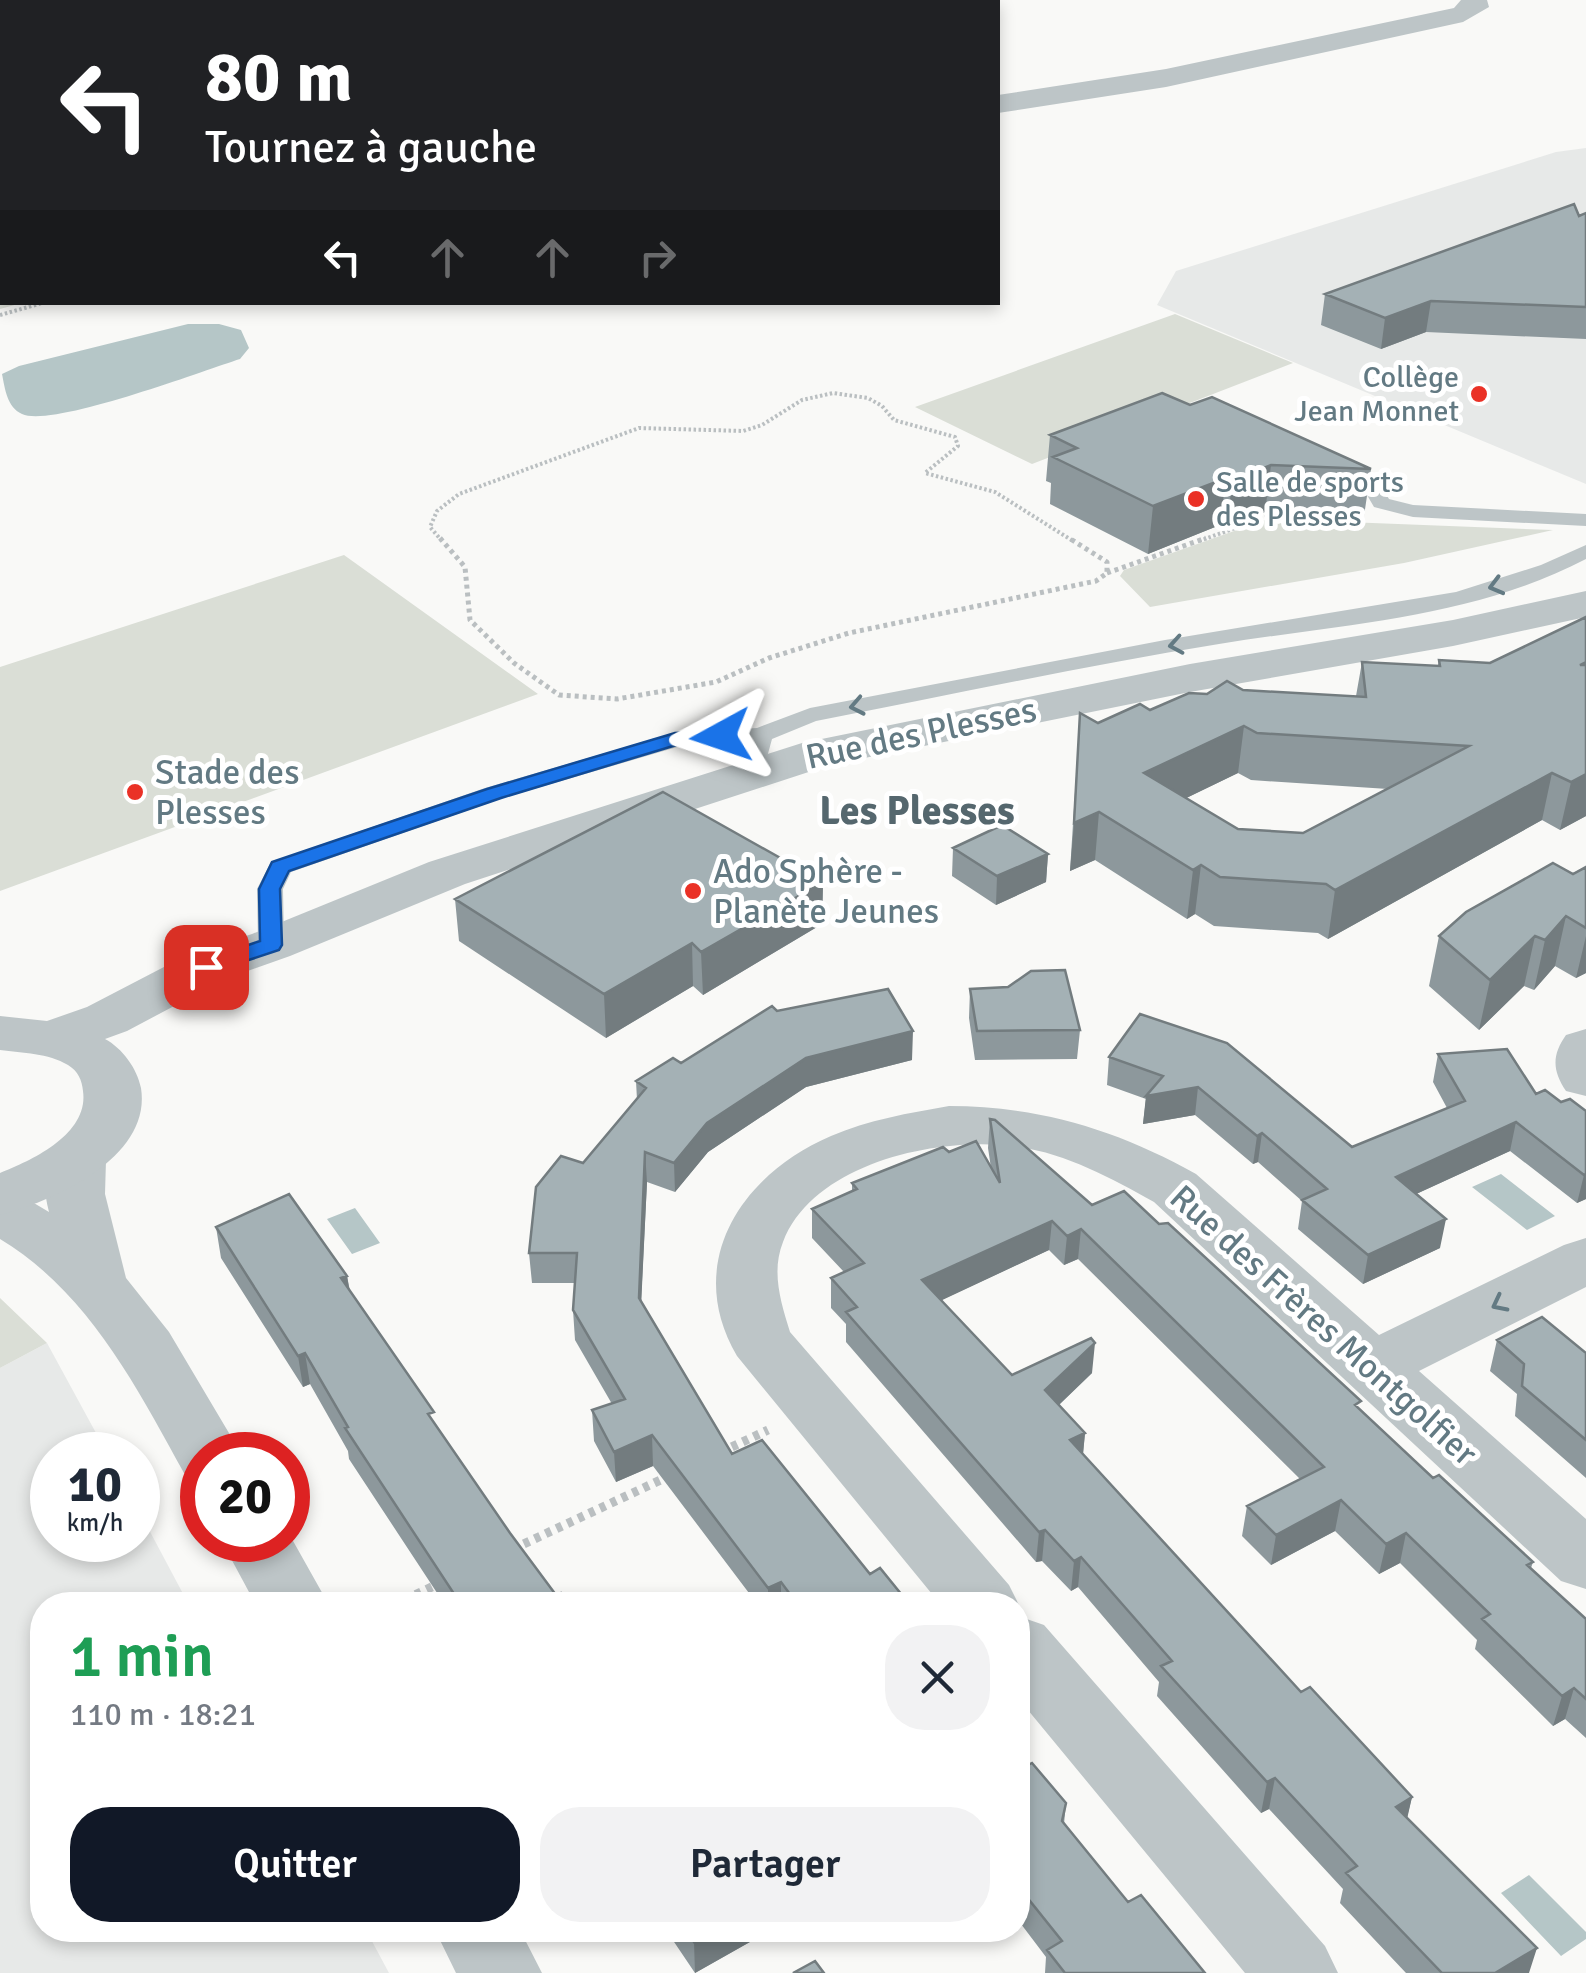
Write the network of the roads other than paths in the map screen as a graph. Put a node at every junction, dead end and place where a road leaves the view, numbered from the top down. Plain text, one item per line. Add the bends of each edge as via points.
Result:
1 (1474, 0) edge
2 (1000, 104) edge
3 (1379, 499) road end
4 (1586, 520) edge
5 (1586, 551) edge
6 (1586, 589) edge
7 (1586, 604) edge
8 (1534, 614) junction
9 (756, 754) junction
10 (271, 945) junction
11 (27, 1035) edge
12 (1586, 1047) edge
13 (108, 1070) junction
14 (1586, 1078) edge
15 (76, 1160) junction
16 (0, 1195) edge
17 (0, 1210) edge
18 (1586, 1260) edge
19 (96, 1280) junction
20 (1372, 1367) junction
21 (195, 1432) edge
22 (1586, 1561) edge
23 (269, 1562) edge
24 (286, 1592) edge
25 (972, 1592) edge
26 (1030, 1660) edge
27 (483, 1942) edge
28 (500, 1973) edge
29 (1296, 1973) edge

1 - 2 street via 1475,7 1463,14 1166,78
3 - 4 lane via 1413,511
5 -> 9 lane via 1516,581 1434,602 810,715
6 - 8 street, Rue des Plesses
7 - 8 street, Rue des Plesses
8 - 9 street, Rue des Plesses via 888,737
9 - 10 street, Rue des Plesses
9 - 10 lane via 682,738 280,867 270,889
10 - 11 street, Rue des Plesses via 206,967 107,1018
10 - 13 street, Rue des Plesses via 159,1017
11 - 13 street via 86,1050
12 - 14 street
13 - 15 street via 115,1086 112,1114
15 - 16 street
15 - 19 street via 75,1194
17 - 19 street
18 -> 20 street
19 - 21 street via 152,1354
20 - 22 street, Rue des Frères Montgolfier
20 - 25 street, Rue des Frères Montgolfier via 1175,1188 1121,1156 1054,1132 993,1124 876,1138 824,1162 780,1194 753,1237 745,1310 760,1340
23 - 24 street
26 - 29 street
27 - 28 street

